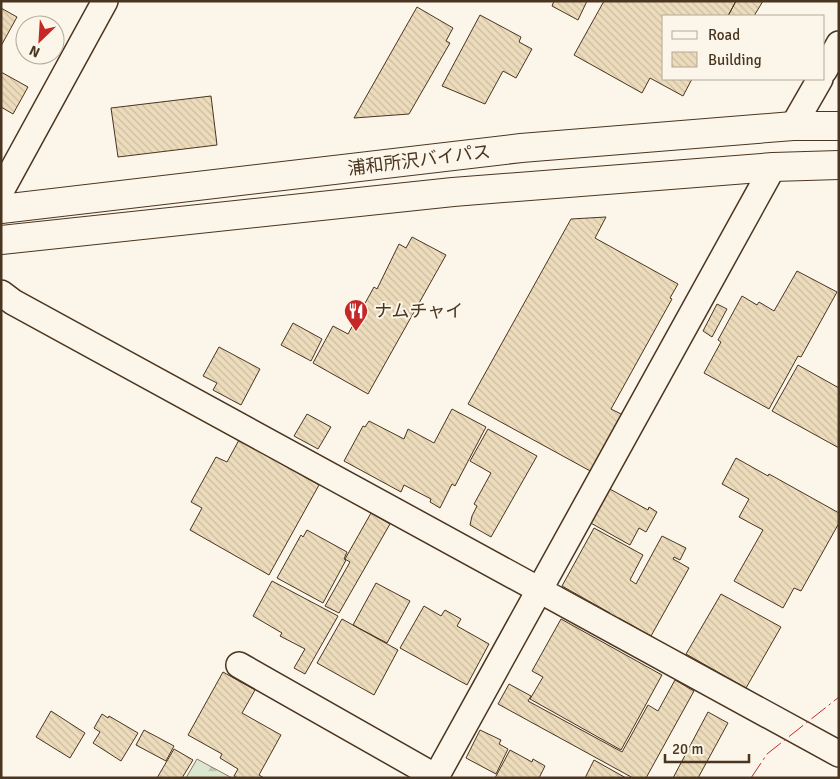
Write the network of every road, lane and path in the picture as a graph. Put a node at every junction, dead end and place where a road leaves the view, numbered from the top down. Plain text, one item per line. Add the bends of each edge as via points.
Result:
1 (105, 1) edge
2 (839, 44) edge
3 (825, 69) edge
4 (819, 80) edge
5 (793, 126) junction
6 (839, 126) edge
7 (839, 165) edge
8 (773, 167) junction
9 (1, 191) edge
10 (1, 209) edge
11 (1, 240) edge
12 (1, 293) edge
13 (540, 590) junction
14 (239, 665) dead end
15 (839, 754) edge

1 - 9 street
2 - 3 street
4 - 5 street
5 - 6 highway, 浦和所沢バイパス
5 - 10 highway, 浦和所沢バイパス via 520,148
7 - 8 highway, 浦和所沢バイパス
8 - 11 highway, 浦和所沢バイパス via 453,192
8 - 13 street
12 - 13 street via 30,312
13 - 14 street via 436,777
13 - 15 street

